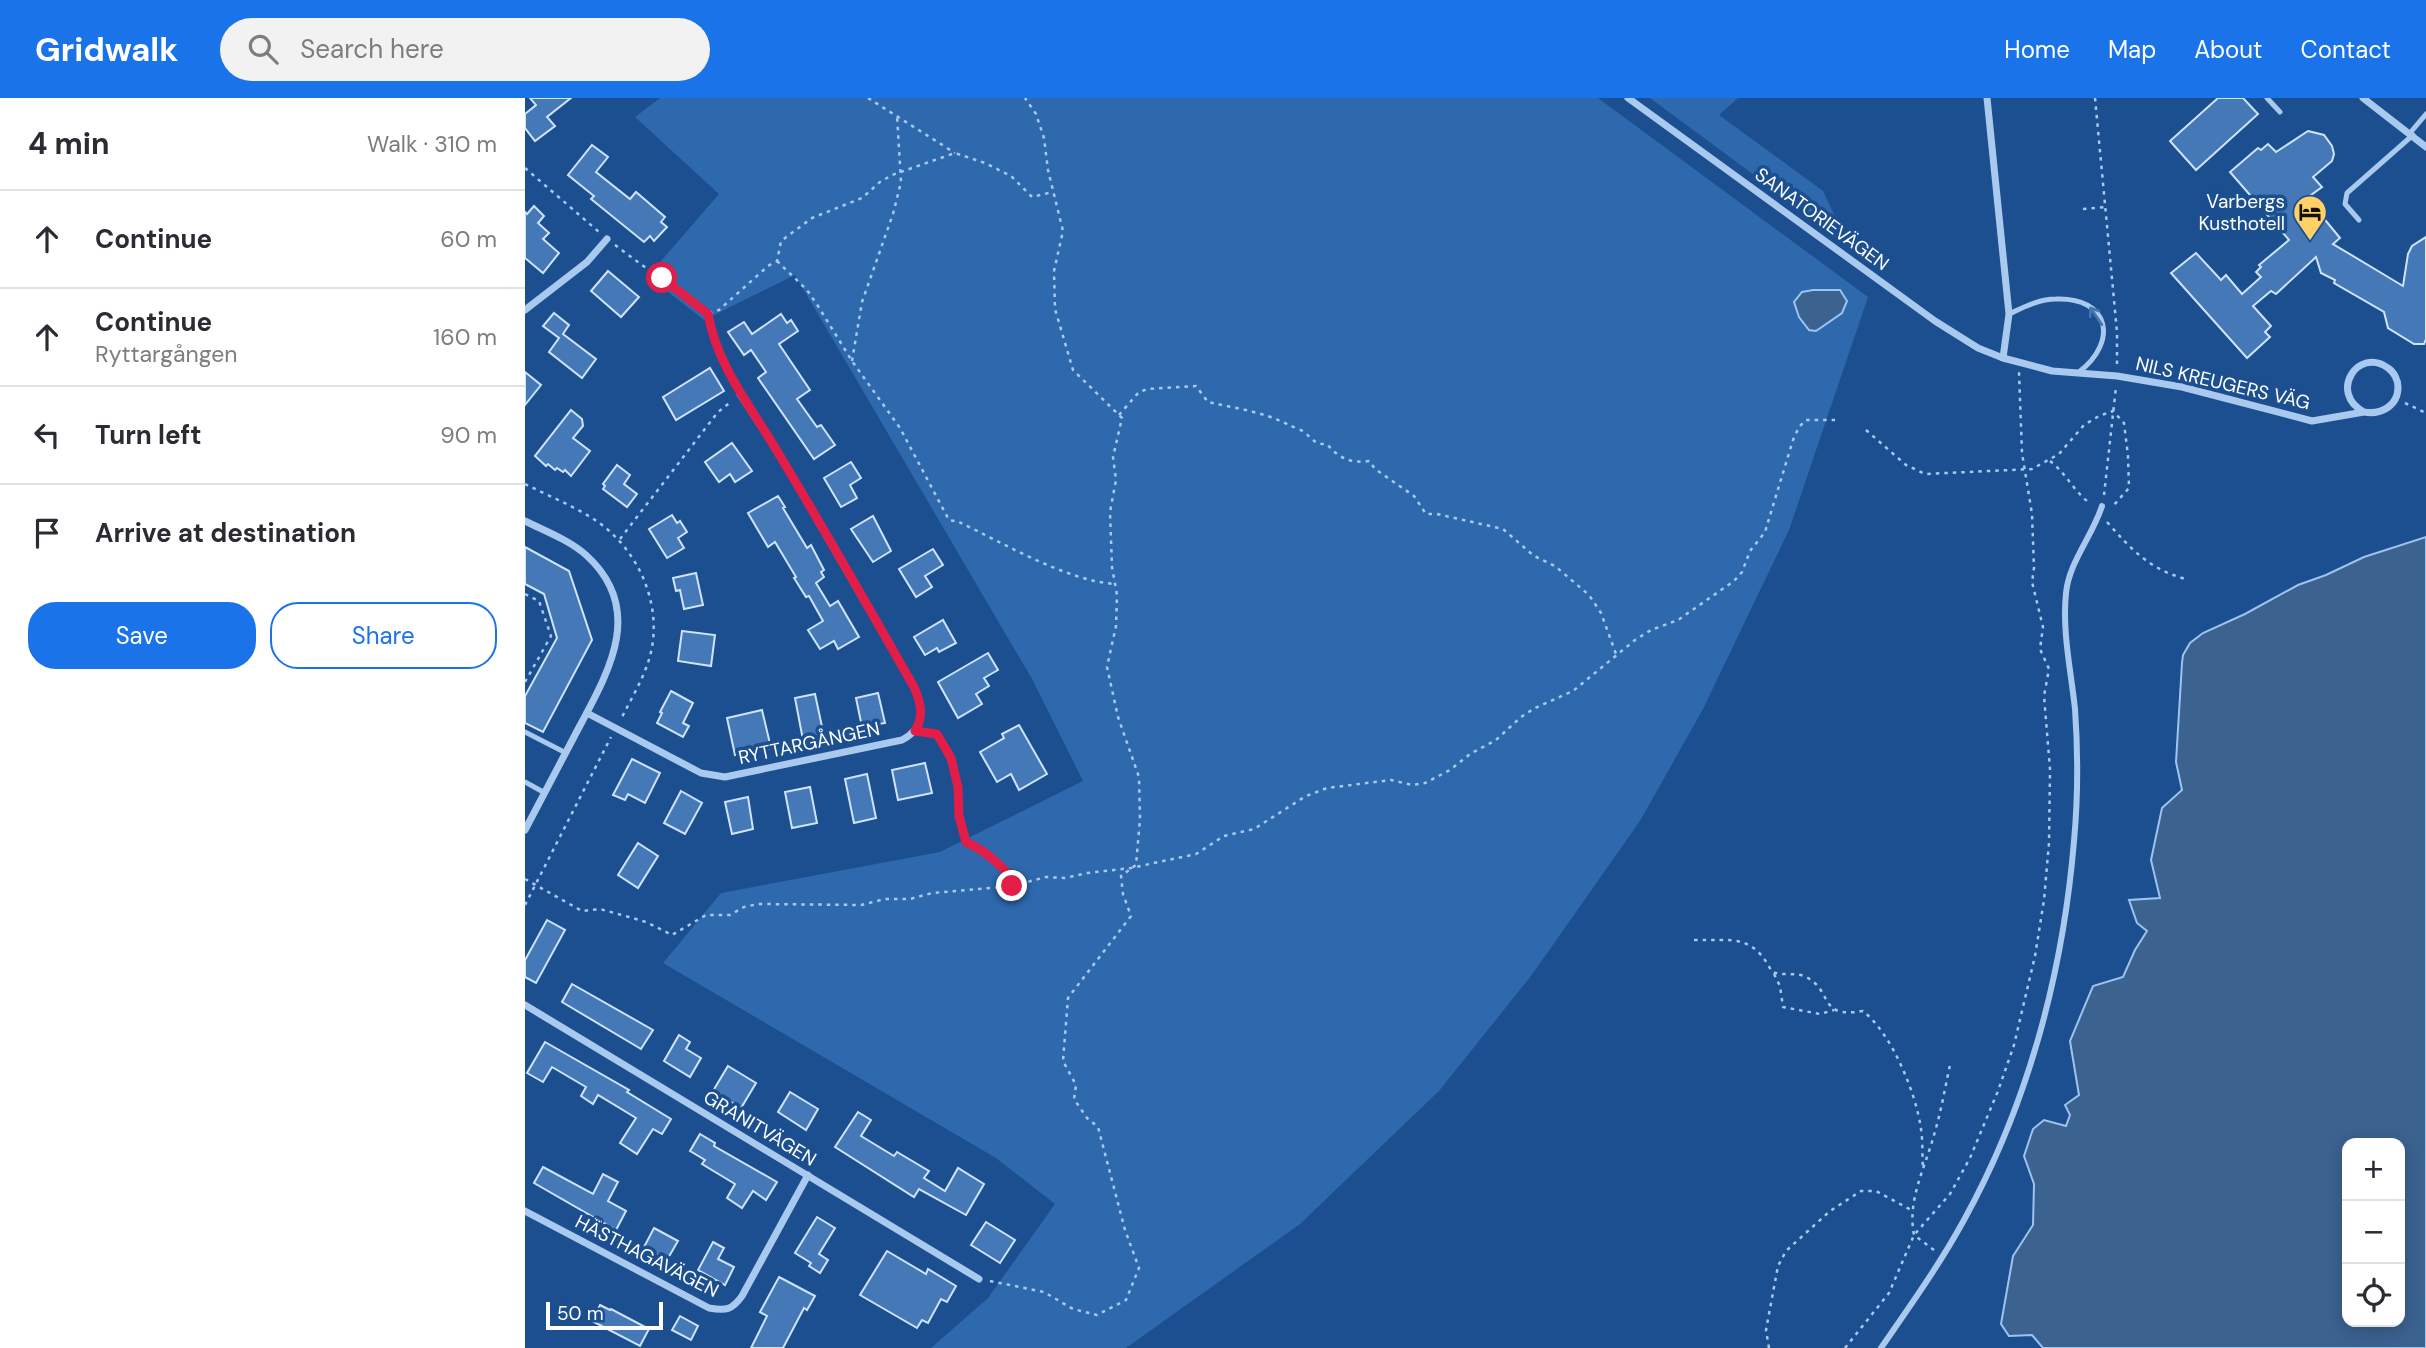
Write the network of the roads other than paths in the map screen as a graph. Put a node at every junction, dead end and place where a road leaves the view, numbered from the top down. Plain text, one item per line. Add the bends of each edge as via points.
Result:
1 (1628, 98) edge
2 (1987, 98) edge
3 (2267, 98) edge
4 (2363, 98) edge
5 (2280, 112) dead end
6 (2426, 114) edge
7 (2411, 134) junction
8 (2426, 147) edge
9 (2359, 220) dead end
10 (607, 239) road end
11 (525, 310) edge
12 (2009, 314) junction
13 (2003, 358) junction
14 (2079, 372) junction
15 (2117, 376) joint
16 (740, 394) road end
17 (2364, 412) junction
18 (2101, 510) road end
19 (525, 521) edge
20 (587, 713) junction
21 (525, 732) edge
22 (566, 752) junction
23 (525, 782) edge
24 (545, 793) junction
25 (525, 830) edge
26 (525, 1005) edge
27 (808, 1175) junction
28 (525, 1211) edge
29 (979, 1279) road end
30 (1881, 1348) edge

1 - 13 street, SANATORIEVÄGEN via 1935,321
2 - 12 street
3 - 5 lane
4 - 7 street
6 - 7 lane
7 - 8 street
7 - 9 lane via 2347,193 2345,204
10 - 11 street via 587,262
12 - 13 street
14 -> 12 lane via 2097,355 2103,341 2098,315 2090,306 2055,299
13 - 14 street, SANATORIEVÄGEN via 2052,371
14 - 15 street, SANATORIEVÄGEN
15 - 17 street, NILS KREUGERS VÄG via 2182,387 2312,421
16 - 20 street, RYTTARGÅNGEN via 914,687 921,701 915,731 902,740 725,776 701,773
17 - 17 street, NILS KREUGERS VÄG via 2383,411 2396,399 2393,372 2377,363 2357,367 2347,387 2351,402
18 - 30 street via 2066,592 2075,711 2074,828 2053,982 2027,1077 1965,1219
19 - 20 street via 587,555 614,599 619,625 615,650
20 - 22 street
21 - 22 lane
22 - 24 street
23 - 24 lane
24 - 25 street
26 - 27 street, GRANITVÄGEN
27 - 28 street, HÄSTHAGAVÄGEN via 742,1296 725,1311 709,1308
27 - 29 street, GRANITVÄGEN

